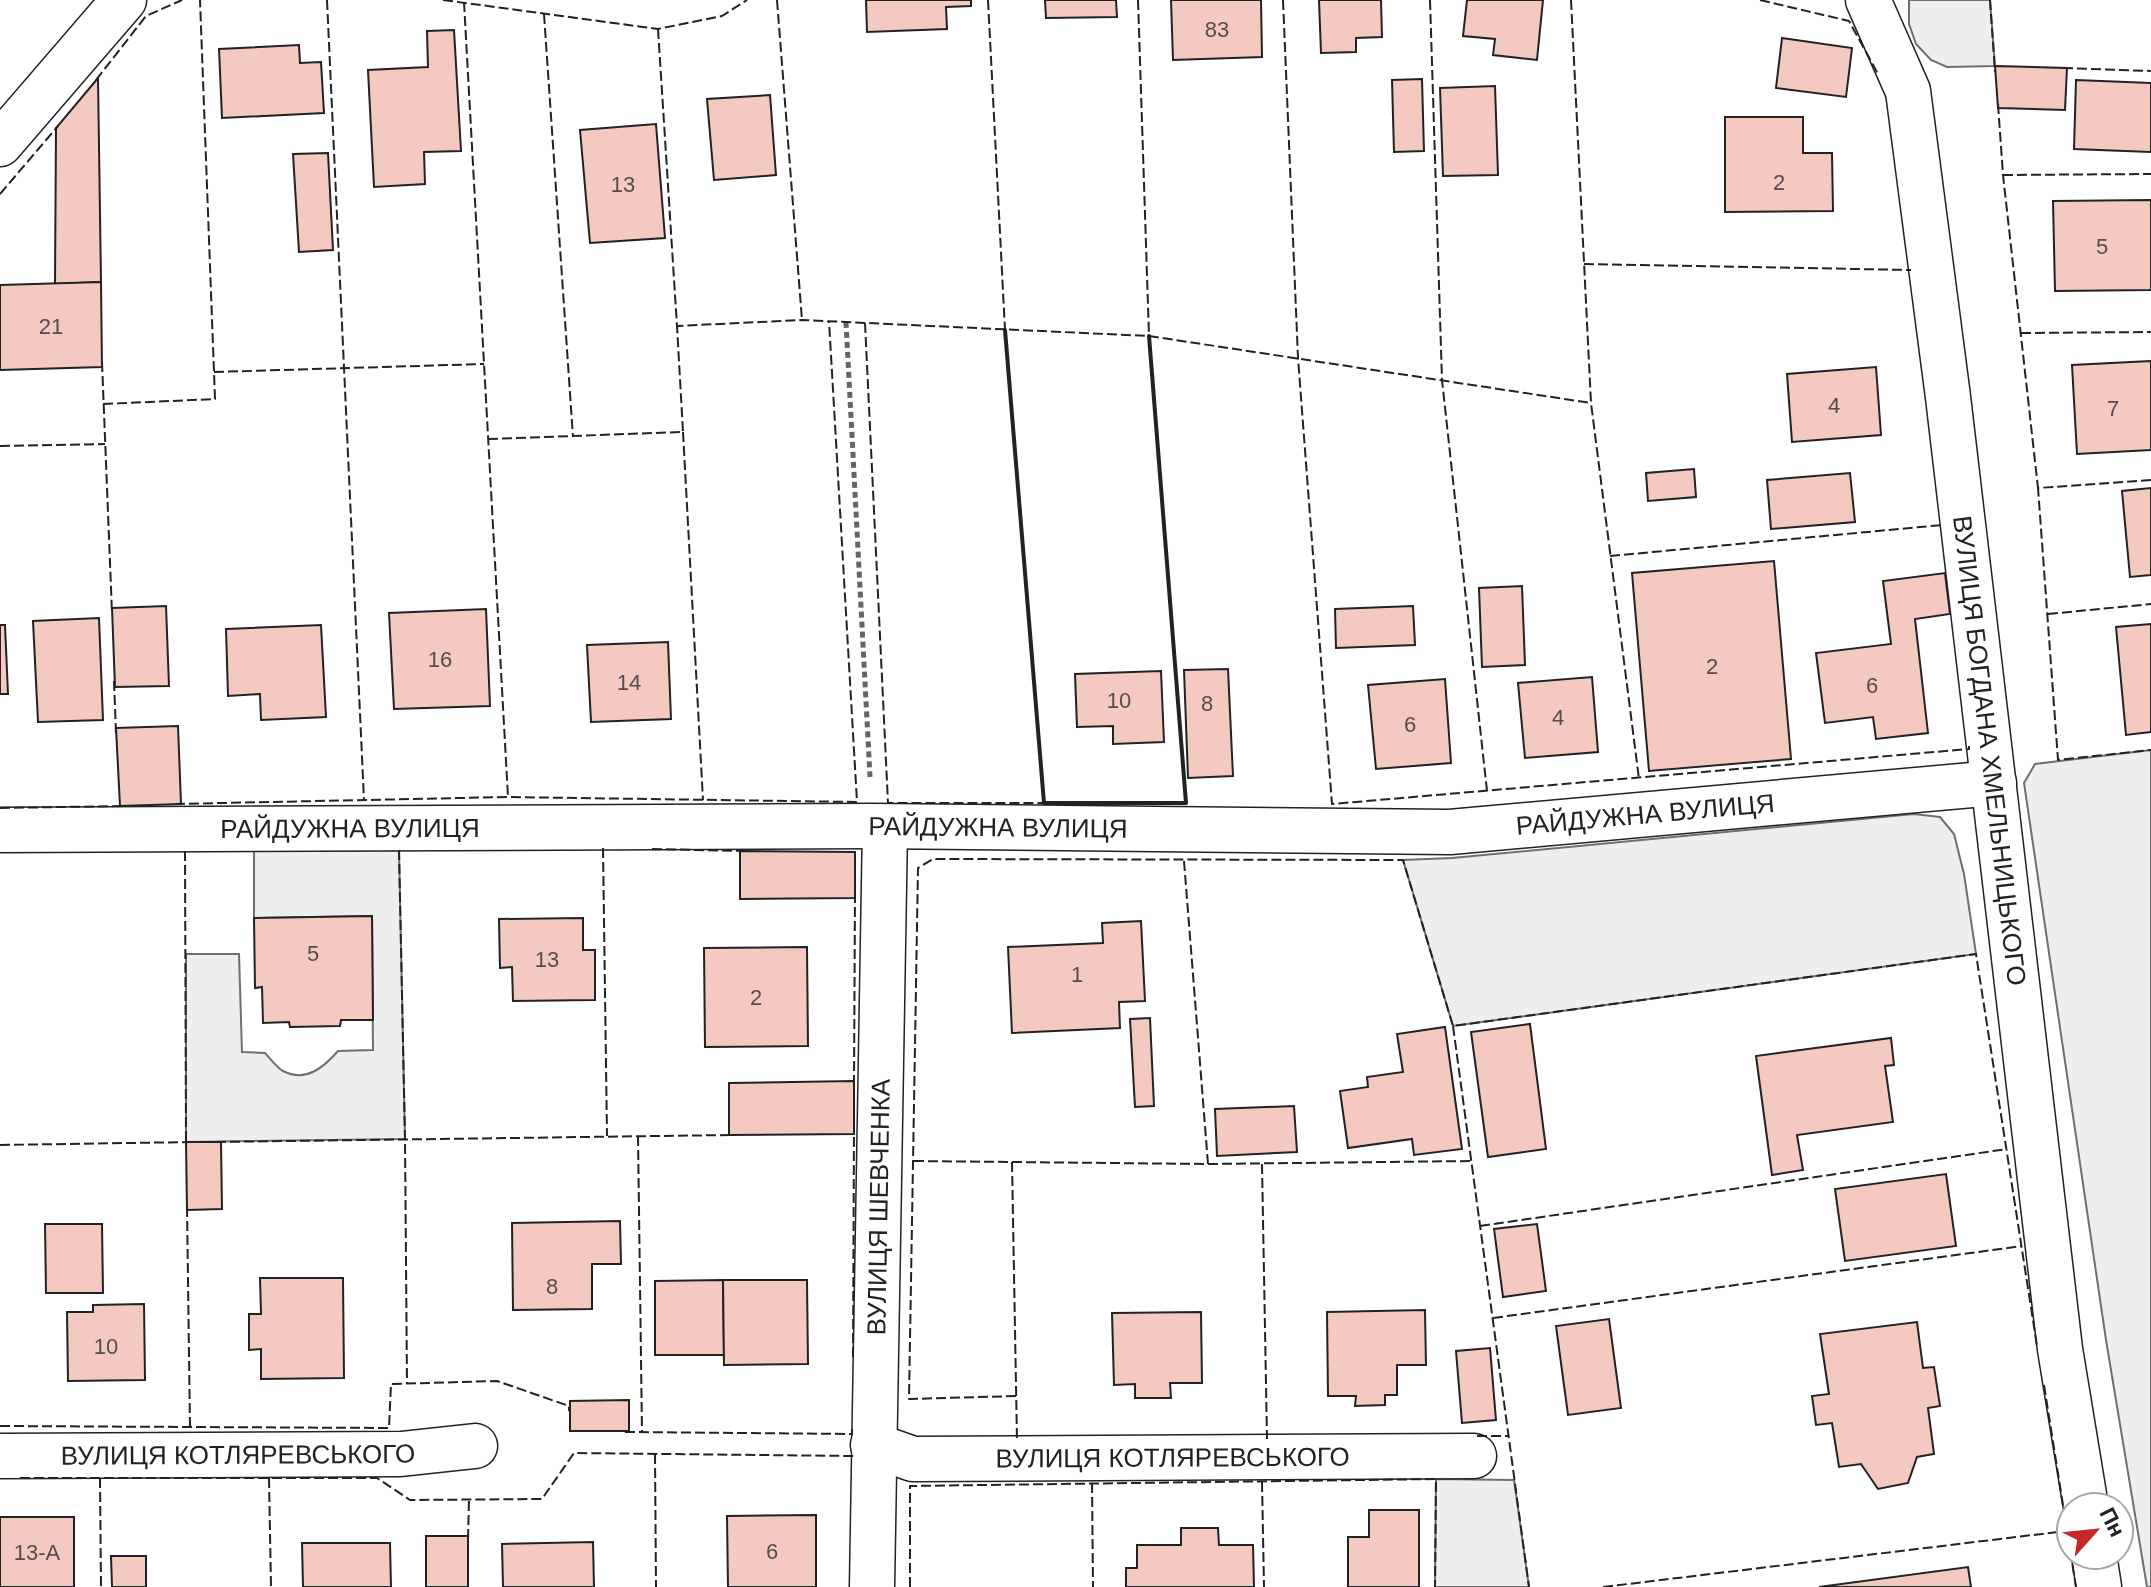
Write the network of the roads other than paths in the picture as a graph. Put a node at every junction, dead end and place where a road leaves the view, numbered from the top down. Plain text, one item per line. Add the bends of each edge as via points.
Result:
1 (124, 0) edge
2 (1868, 0) edge
3 (0, 144) edge
4 (1994, 783) junction
5 (879, 826) junction
6 (0, 830) edge
7 (873, 1445) junction
8 (475, 1446) dead end
9 (0, 1456) edge
10 (1474, 1456) dead end
11 (2083, 1491) edge
12 (872, 1587) edge

1 - 3 street
2 - 4 street, ВУЛИЦЯ БОГДАНА ХМЕЛЬНИЦЬКОГО via 1908,91
4 - 5 street, РАЙДУЖНА ВУЛИЦЯ via 1450,832
4 - 11 street, ВУЛИЦЯ БОГДАНА ХМЕЛЬНИЦЬКОГО via 2060,1349
5 - 6 street, РАЙДУЖНА ВУЛИЦЯ
5 - 7 street, ВУЛИЦЯ ШЕВЧЕНКА
7 - 10 street, ВУЛИЦЯ КОТЛЯРЕВСЬКОГО via 913,1459
7 - 12 street, ВУЛИЦЯ ШЕВЧЕНКА
8 - 9 street, ВУЛИЦЯ КОТЛЯРЕВСЬКОГО via 401,1454

